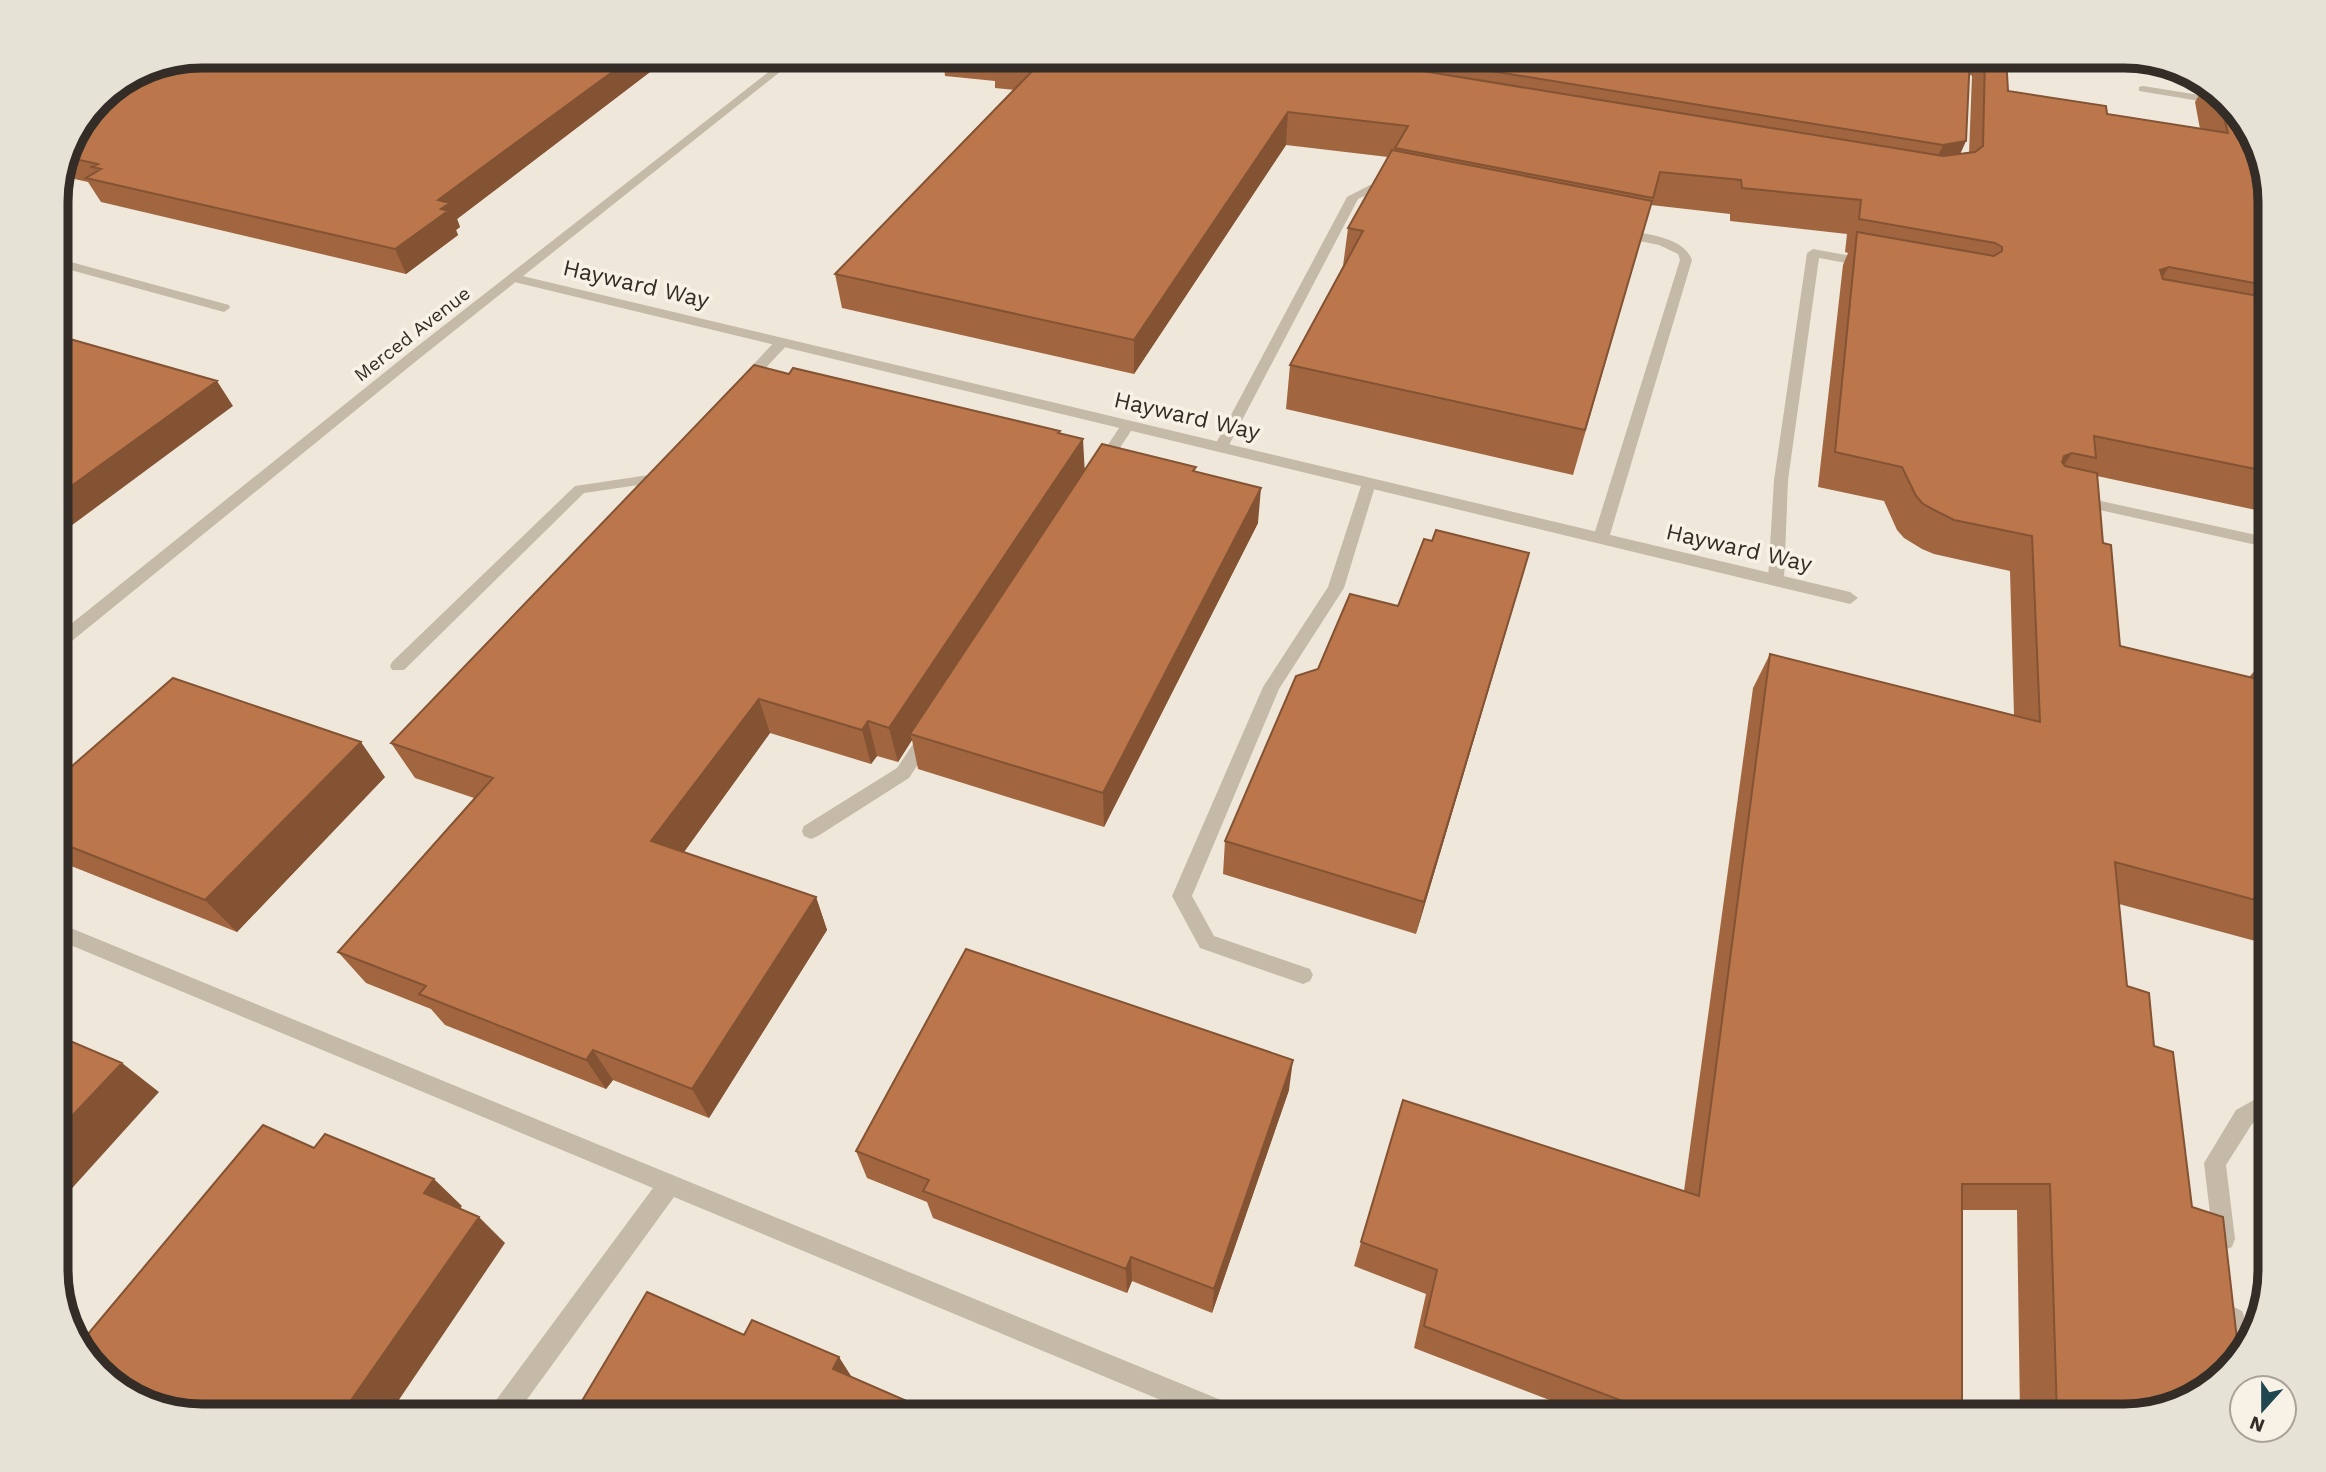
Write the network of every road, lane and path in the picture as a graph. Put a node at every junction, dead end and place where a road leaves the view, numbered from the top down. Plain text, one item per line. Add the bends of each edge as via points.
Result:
1 (780, 68) edge
2 (2143, 89) dead end
3 (2210, 100) edge
4 (1413, 192) edge
5 (1610, 232) edge
6 (69, 266) edge
7 (1881, 266) edge
8 (514, 278) junction
9 (224, 308) dead end
10 (782, 342) junction
11 (731, 397) edge
12 (1128, 425) junction
13 (1221, 447) junction
14 (671, 460) edge
15 (1092, 480) edge
16 (1369, 483) junction
17 (2062, 498) edge
18 (1601, 538) junction
19 (2258, 540) edge
20 (1776, 580) junction
21 (1850, 598) dead end
22 (69, 635) edge
23 (398, 666) dead end
24 (933, 728) edge
25 (811, 831) dead end
26 (69, 935) edge
27 (1303, 975) dead end
28 (2258, 1108) edge
29 (670, 1184) junction
30 (2226, 1256) edge
31 (2231, 1294) edge
32 (2237, 1341) edge
33 (509, 1404) edge
34 (1199, 1404) edge

1 - 8 street, Merced Avenue
2 - 3 street
4 - 13 street via 1387,186 1353,197
5 - 18 street via 1663,242 1683,253 1686,260
6 - 9 street
7 - 20 street via 1813,253 1781,480
8 - 10 street, Hayward Way
8 - 22 street, Merced Avenue
10 - 11 street
10 - 12 street, Hayward Way
12 - 13 street, Hayward Way
12 - 15 street
13 - 16 street, Hayward Way
14 - 23 street via 654,479 580,489
16 - 18 street, Hayward Way
16 - 27 street via 1336,588 1271,687 1182,896 1207,942
17 - 19 street
18 - 20 street, Hayward Way
20 - 21 street, Hayward Way
24 - 25 street via 903,773
26 - 29 street
28 - 30 street via 2244,1117 2215,1163
29 - 33 street
29 - 34 street
31 - 32 street

